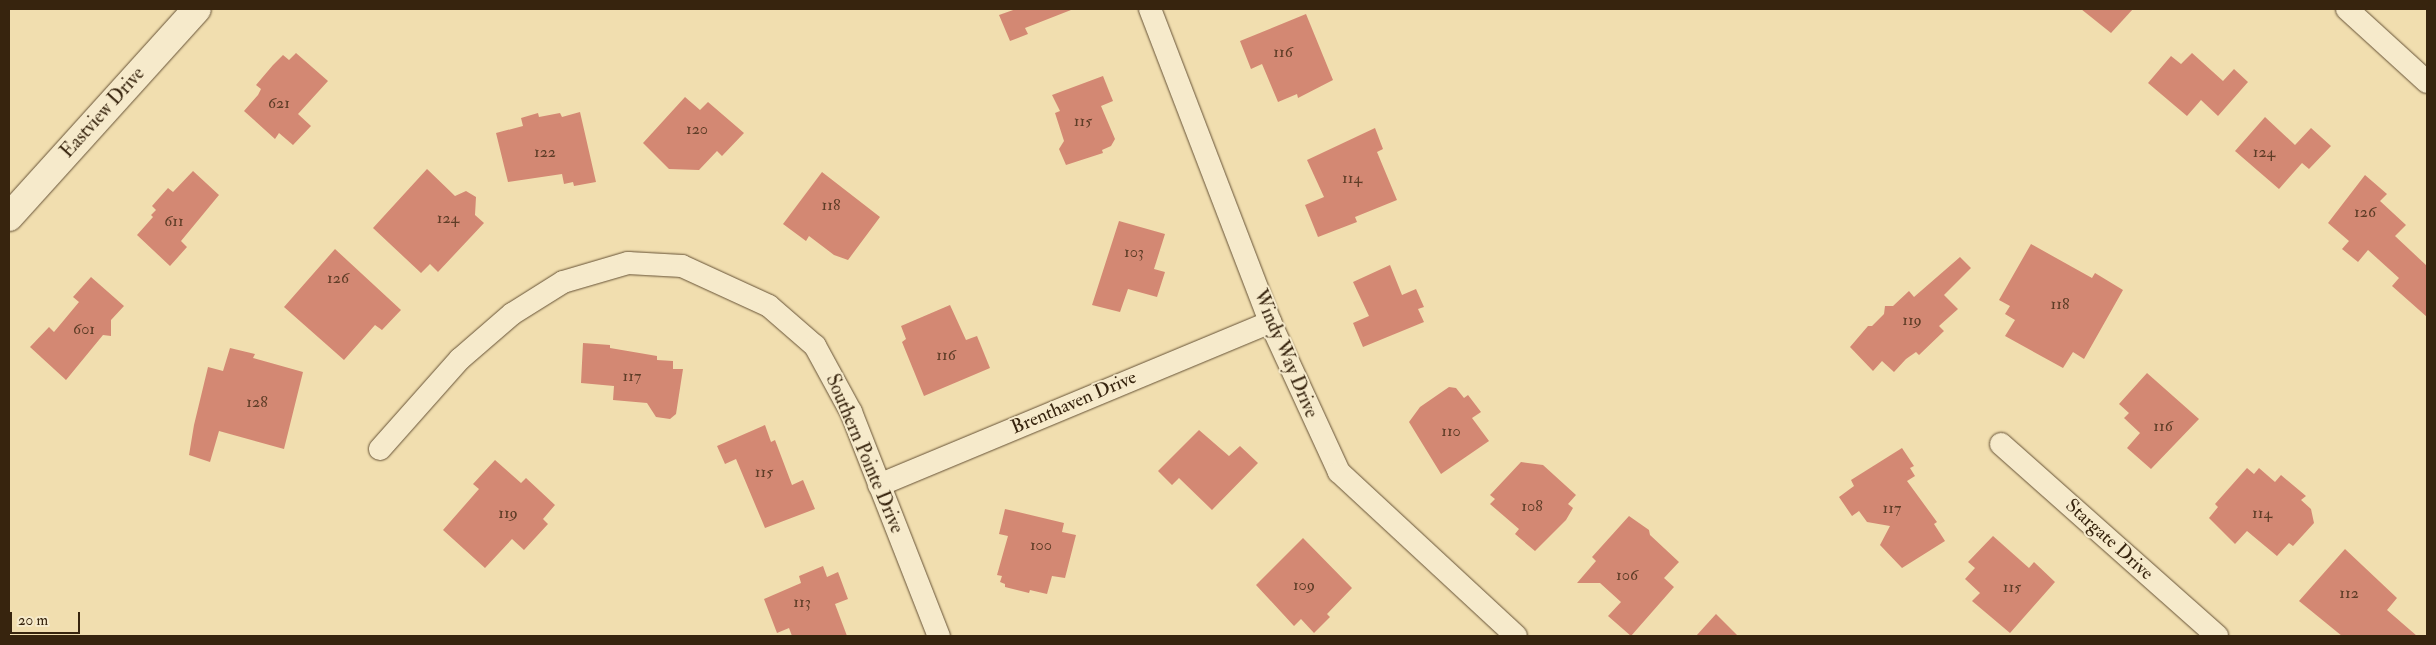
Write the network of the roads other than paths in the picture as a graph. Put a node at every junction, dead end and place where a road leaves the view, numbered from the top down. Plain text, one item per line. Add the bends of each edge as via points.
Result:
1 (197, 9) edge
2 (1150, 9) edge
3 (2347, 9) edge
4 (2427, 82) edge
5 (9, 217) edge
6 (1270, 322) junction
7 (2002, 444) dead end
8 (380, 449) dead end
9 (879, 485) junction
10 (939, 636) edge
11 (1516, 636) edge
12 (2217, 636) edge

1 - 5 street, Eastview Drive
2 - 6 street, Windy Way Drive
3 - 4 street
6 - 9 street, Brenthaven Drive
6 - 11 street, Windy Way Drive via 1339,472
7 - 12 street, Stargate Drive
8 - 9 street, Southern Pointe Drive via 460,359 512,314 563,282 628,263 682,266 769,306 816,346 850,412
9 - 10 street, Southern Pointe Drive

